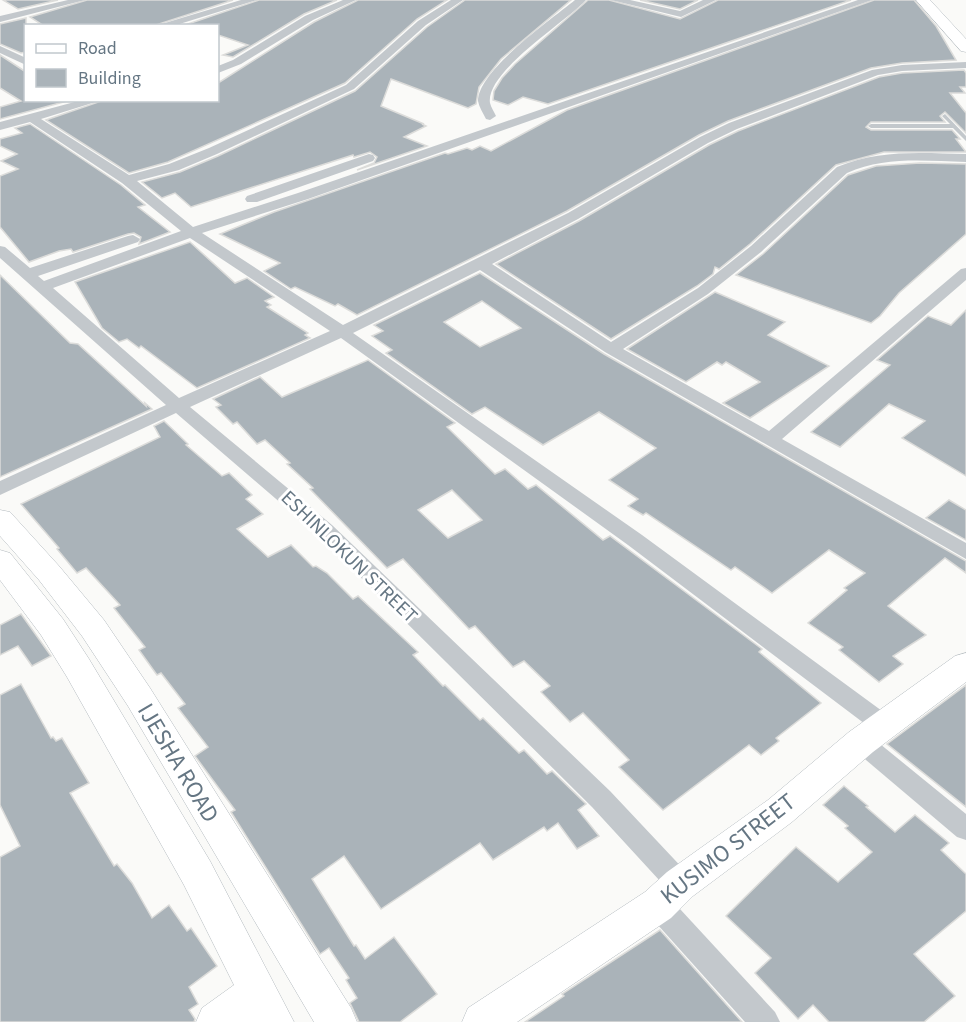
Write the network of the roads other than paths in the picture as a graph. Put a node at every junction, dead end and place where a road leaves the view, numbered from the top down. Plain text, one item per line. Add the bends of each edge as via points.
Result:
1 (80, 0) edge
2 (252, 0) edge
3 (351, 0) edge
4 (458, 0) edge
5 (581, 0) edge
6 (616, 0) edge
7 (711, 0) edge
8 (844, 0) edge
9 (867, 0) edge
10 (923, 0) edge
11 (0, 19) edge
12 (167, 24) edge
13 (966, 48) edge
14 (0, 49) edge
15 (24, 61) edge
16 (966, 65) edge
17 (219, 70) edge
18 (90, 102) edge
19 (531, 103) dead end
20 (490, 116) dead end
21 (945, 116) dead end
22 (32, 118) junction
23 (0, 126) edge
24 (871, 126) dead end
25 (953, 126) junction
26 (966, 139) edge
27 (405, 146) dead end
28 (385, 153) dead end
29 (419, 154) junction
30 (966, 158) edge
31 (127, 180) junction
32 (185, 228) junction
33 (0, 249) edge
34 (481, 264) junction
35 (966, 272) edge
36 (36, 280) junction
37 (342, 332) junction
38 (611, 349) junction
39 (179, 407) junction
40 (770, 440) junction
41 (0, 489) edge
42 (0, 519) edge
43 (966, 552) edge
44 (0, 560) edge
45 (966, 665) edge
46 (873, 734) junction
47 (966, 829) edge
48 (669, 894) junction
49 (267, 1007) edge
50 (216, 1022) edge
51 (337, 1022) edge
52 (482, 1022) edge
53 (765, 1022) edge

1 - 11 street
2 - 12 street
3 - 17 street via 309,18
4 - 31 street via 422,23 350,87 213,151
5 - 20 street via 501,68 485,94 484,104
6 - 7 street via 681,14
8 - 19 street
9 - 29 street
10 - 13 main road
14 - 15 street
16 - 34 street via 876,72 733,126
18 - 22 street
21 - 25 lane
22 - 23 street
22 - 31 street
24 - 25 lane
25 - 26 lane
27 - 29 street
28 - 32 street
29 - 32 street via 303,196
30 - 38 street via 882,157 852,164 703,291
31 - 32 street
32 - 36 street
32 - 36 street
32 - 37 street
33 - 36 street, ESHINLOKUN STREET
34 - 37 street
34 - 38 street
35 - 40 street
36 - 39 street, ESHINLOKUN STREET
37 - 39 street
37 - 46 street via 740,616
38 - 40 street
39 - 41 street
39 - 48 street, ESHINLOKUN STREET via 325,530 601,799
40 - 43 street
42 - 51 main road, IJESHA ROAD via 93,628
44 - 49 main road, IJESHA ROAD via 78,668 197,873
45 - 46 main road, KUSIMO STREET
46 - 47 street
46 - 48 main road, KUSIMO STREET via 780,811
48 - 52 main road, KUSIMO STREET
48 - 53 street, ESHINLOKUN STREET
49 - 50 main road

